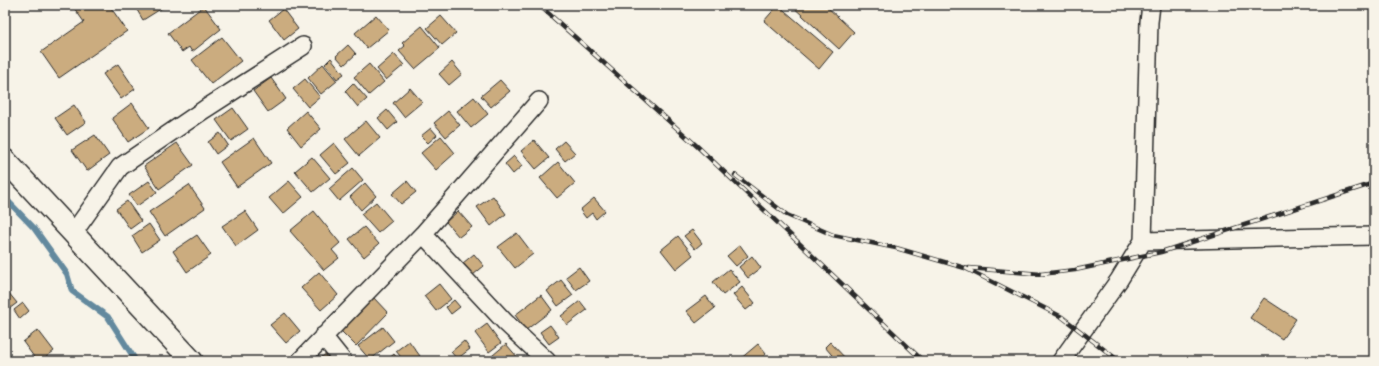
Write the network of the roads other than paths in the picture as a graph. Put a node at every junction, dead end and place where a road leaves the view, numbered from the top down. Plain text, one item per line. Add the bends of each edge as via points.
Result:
1 (1151, 5) edge
2 (303, 46) dead end
3 (539, 101) dead end
4 (5, 160) edge
5 (74, 232) junction
6 (423, 234) junction
7 (1374, 236) edge
8 (1143, 241) junction
9 (323, 336) junction
10 (192, 361) edge
11 (300, 361) edge
12 (343, 361) edge
13 (548, 361) edge
14 (1061, 361) edge

1 - 8 street
2 - 5 street via 204,109 120,167
3 - 6 street
4 - 5 street
5 - 10 street
6 - 9 street
6 - 13 street via 505,322
7 - 8 street
8 - 14 street via 1119,280
9 - 11 street
9 - 12 street

